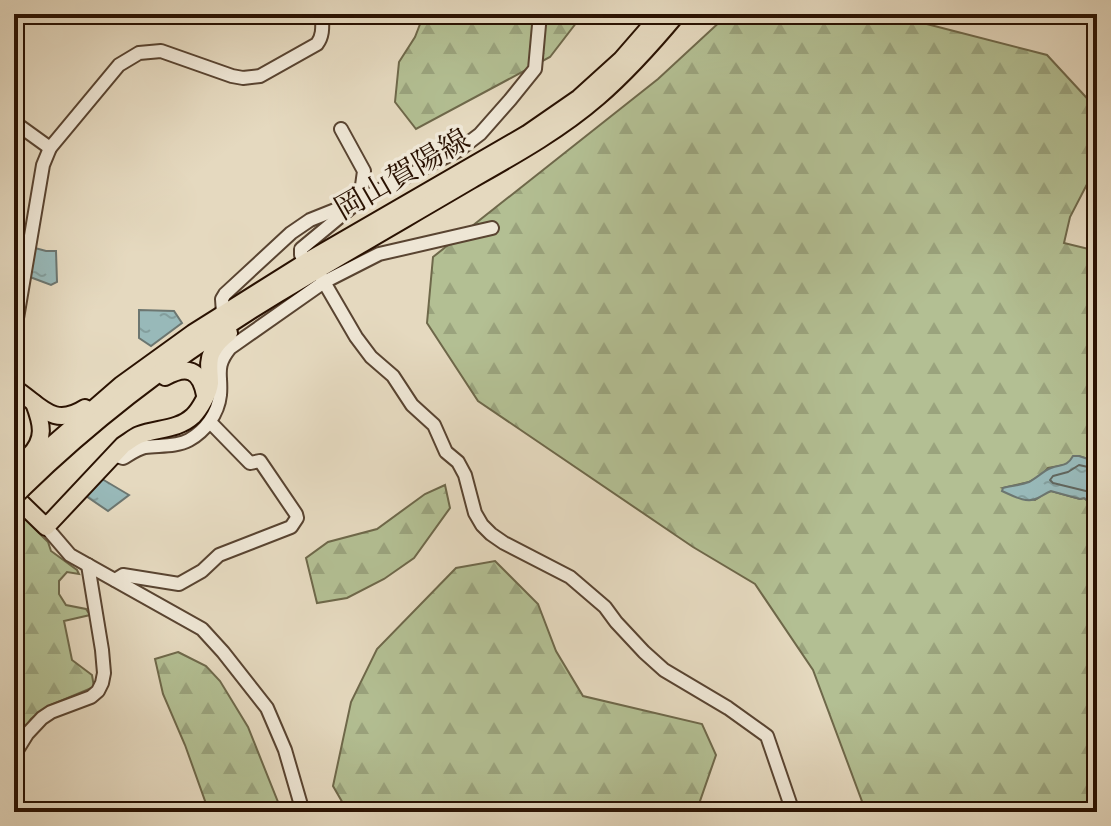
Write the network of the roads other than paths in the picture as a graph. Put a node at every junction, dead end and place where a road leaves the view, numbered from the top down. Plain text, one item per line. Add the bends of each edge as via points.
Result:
1 (322, 14) edge
2 (540, 14) edge
3 (661, 14) edge
4 (677, 14) edge
5 (14, 122) edge
6 (341, 129) dead end
7 (50, 148) junction
8 (360, 200) junction
9 (492, 228) dead end
10 (313, 273) junction
11 (223, 313) junction
12 (14, 336) edge
13 (153, 361) junction
14 (14, 388) edge
15 (205, 396) junction
16 (34, 403) junction
17 (210, 422) junction
18 (77, 438) junction
19 (114, 455) junction
20 (14, 469) edge
21 (16, 490) edge
22 (46, 527) junction
23 (88, 565) junction
24 (115, 580) junction
25 (14, 755) edge
26 (303, 812) edge
27 (793, 812) edge

1 - 7 street via 317,44 253,78 161,51 139,53 119,65
2 - 8 street via 535,69 480,134
3 - 10 main road, 岡山賀陽線 via 579,98
4 - 10 main road, 岡山賀陽線 via 628,69 567,121
5 - 7 street
6 - 8 street via 364,171
7 - 12 street
8 - 10 street via 301,249
8 - 11 street via 291,233 225,294
9 - 10 street
10 - 11 main road, 岡山賀陽線
10 - 15 main road, 岡山賀陽線 via 219,341 211,354
10 - 17 street via 222,358 220,397
10 - 18 main road, 岡山賀陽線 via 201,342
10 - 27 street via 371,357 434,425 446,452 465,475 482,525 504,543 570,577 664,670 767,736
11 - 13 main road, 岡山賀陽線
13 - 16 main road, 岡山賀陽線 via 138,366 68,417
13 - 21 main road, 岡山賀陽線 via 93,408
14 - 16 main road, 岡山賀陽線
15 - 18 main road, 岡山賀陽線 via 199,377 182,369
15 - 19 main road via 182,424 139,435
16 - 20 main road via 41,440
17 - 19 street via 187,442 142,448 123,458
17 - 24 street via 250,463 260,461 297,518 291,527 219,555 179,584 123,575
18 - 21 main road, 岡山賀陽線
19 - 22 main road
21 - 22 main road
22 - 23 street via 70,555
23 - 24 street
23 - 25 street via 102,683 91,697 42,718
24 - 26 street via 202,629 247,681 267,708 285,750

